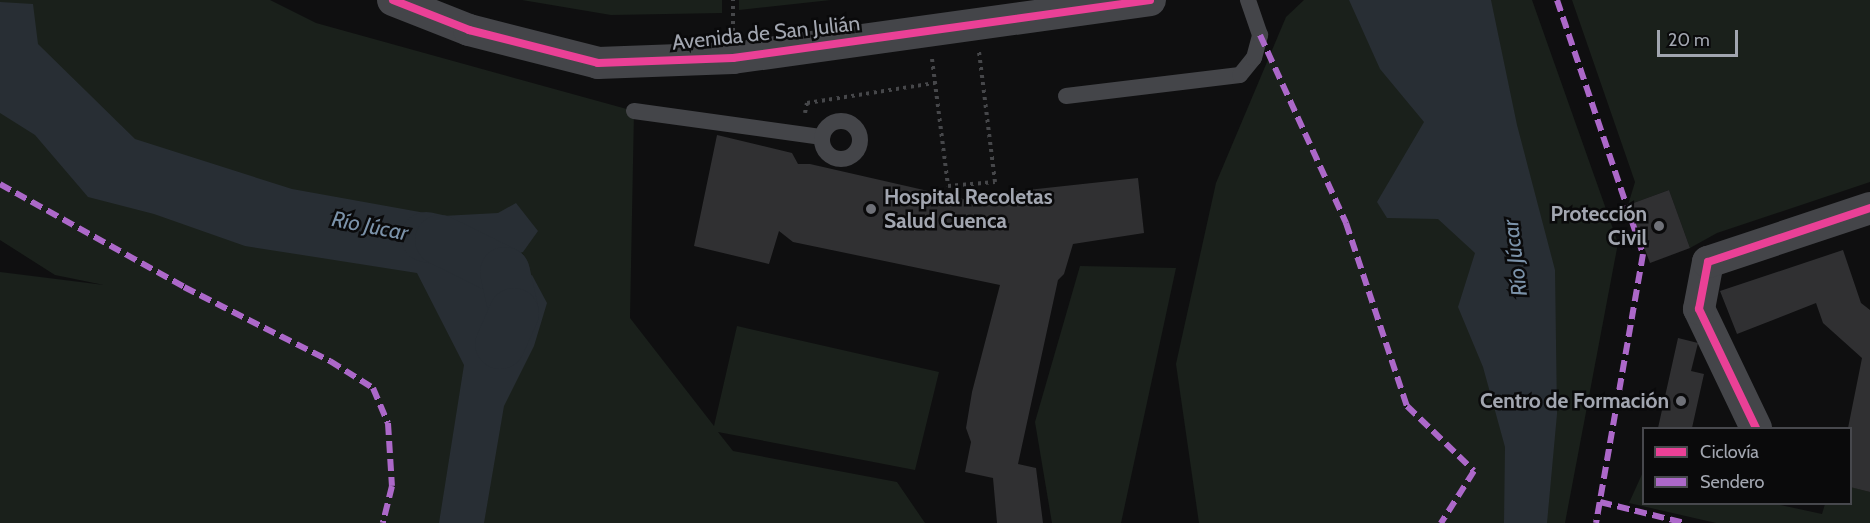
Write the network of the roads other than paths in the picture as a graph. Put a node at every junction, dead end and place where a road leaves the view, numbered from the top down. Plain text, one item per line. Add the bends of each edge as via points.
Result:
1 (393, 0) edge
2 (1150, 0) edge
3 (1248, 0) edge
4 (1066, 96) dead end
5 (634, 111) dead end
6 (822, 137) dead end
7 (1870, 208) edge
8 (1755, 427) edge

1 - 2 street, Avenida de San Julián via 492,37 598,63 733,58
3 - 4 lane via 1260,35 1254,58 1240,75
5 - 6 lane
7 - 8 street via 1708,262 1699,309

